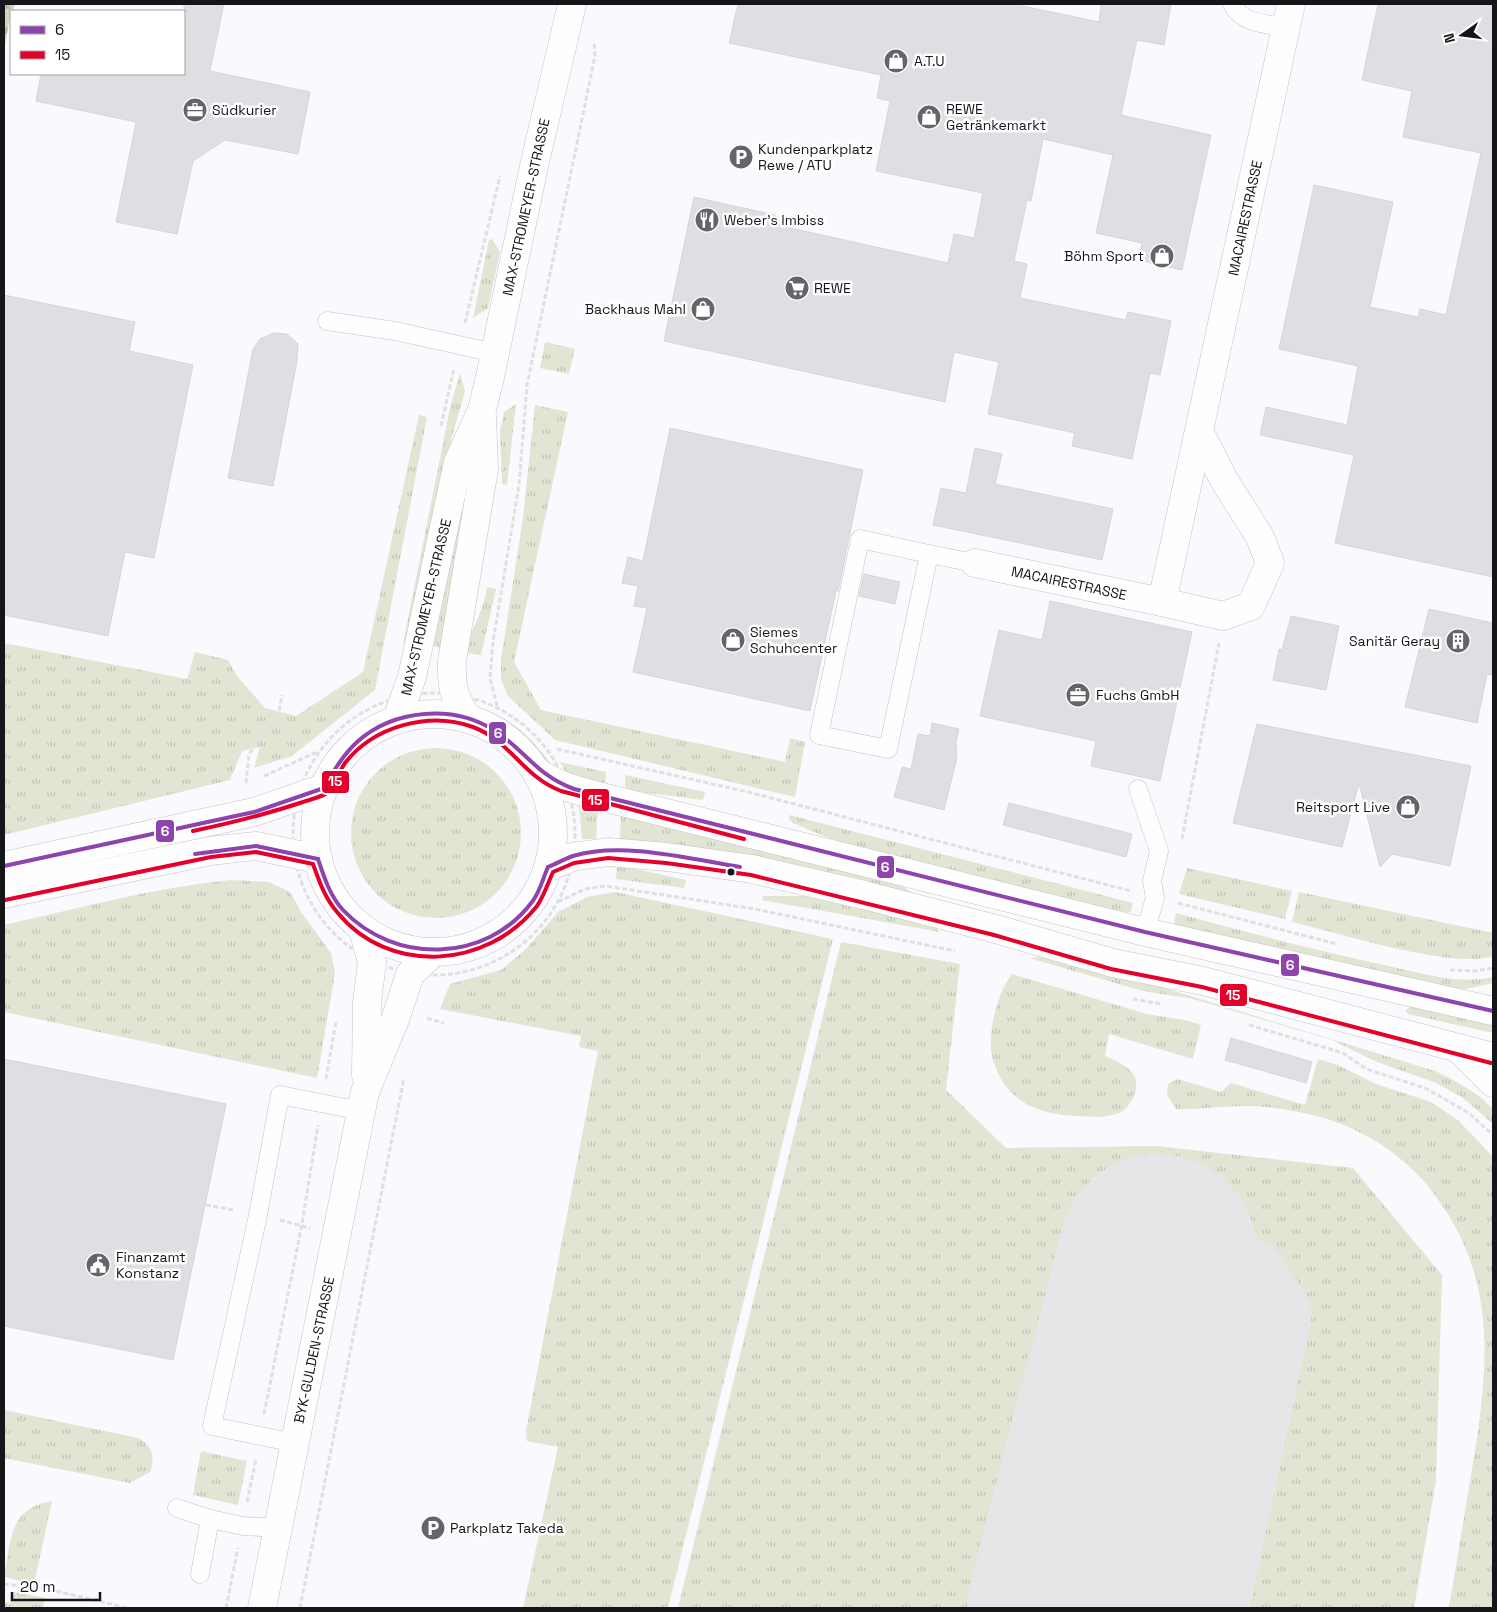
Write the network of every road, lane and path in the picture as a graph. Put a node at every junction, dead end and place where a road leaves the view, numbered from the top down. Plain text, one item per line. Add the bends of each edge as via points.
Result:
1 (572, 4) edge
2 (1232, 4) edge
3 (1289, 16) edge
4 (595, 56) dead end
5 (327, 321) dead end
6 (495, 353) junction
7 (482, 410) junction
8 (1199, 432) junction
9 (929, 554) junction
10 (976, 563) joint
11 (1162, 602) junction
12 (1224, 616) junction
13 (282, 695) dead end
14 (388, 711) junction
15 (468, 718) junction
16 (318, 752) dead end
17 (540, 757) junction
18 (246, 783) dead end
19 (567, 787) junction
20 (324, 788) junction
21 (1138, 789) dead end
22 (1181, 843) dead end
23 (318, 859) junction
24 (560, 862) junction
25 (4, 866) edge
26 (300, 882) dead end
27 (4, 894) edge
28 (1155, 898) junction
29 (558, 902) junction
30 (1145, 932) junction
31 (353, 935) junction
32 (1346, 946) dead end
33 (960, 952) dead end
34 (439, 964) junction
35 (1441, 968) dead end
36 (1493, 968) edge
37 (1128, 997) dead end
38 (1164, 1004) dead end
39 (1487, 1006) edge
40 (424, 1015) dead end
41 (337, 1016) dead end
42 (444, 1023) dead end
43 (1244, 1024) dead end
44 (1458, 1048) junction
45 (1493, 1057) edge
46 (406, 1072) dead end
47 (1493, 1083) edge
48 (363, 1102) junction
49 (322, 1103) junction
50 (1493, 1135) edge
51 (260, 1436) junction
52 (295, 1443) junction
53 (177, 1508) dead end
54 (210, 1519) junction
55 (243, 1526) junction
56 (279, 1528) junction
57 (200, 1574) dead end
58 (4, 1584) edge
59 (128, 1608) edge
60 (226, 1608) edge
61 (262, 1608) edge
62 (300, 1608) edge

1 - 6 street, MAX-STROMEYER-STRASSE
2 - 3 lane via 1242,17 1250,21
3 - 8 street, MACAIRESTRASSE
4 - 17 path via 527,385 519,485 490,678 497,707 520,720
5 - 6 lane via 395,330
6 - 7 street, MAX-STROMEYER-STRASSE
7 - 14 street, MAX-STROMEYER-STRASSE via 458,462 412,677
7 - 15 street, MAX-STROMEYER-STRASSE via 484,470 451,680
8 - 11 street, MACAIRESTRASSE
8 - 12 street via 1260,537 1270,564 1251,606
9 - 9 lane via 888,749 819,735 860,539
9 - 10 lane
10 - 11 street, MACAIRESTRASSE
11 - 12 street, MACAIRESTRASSE
12 - 22 path
13 - 18 path via 278,717 249,754
14 - 15 street
14 - 16 path via 342,725
14 - 20 street via 341,758
15 - 17 street
17 - 19 path
17 - 19 street via 544,777
17 - 24 street
17 - 28 path via 617,764 748,792
19 - 24 path via 575,822
19 - 30 street
20 - 23 street via 317,811
20 - 25 street via 254,812
21 - 28 lane via 1159,851 1152,881
23 - 27 street via 256,846 210,851
23 - 31 street via 327,886 343,909
24 - 29 path
24 - 34 street via 532,902 505,929
24 - 44 street via 608,852 667,856 768,872 996,929 1122,965 1203,981
26 - 31 path via 317,915
28 - 30 lane
28 - 32 path
29 - 33 path via 585,889 605,886 755,909
29 - 34 path via 538,930 511,953 479,968
30 - 39 street
31 - 34 street via 396,946
31 - 48 street, BYK-GULDEN-STRASSE via 372,962
34 - 48 street, BYK-GULDEN-STRASSE via 410,974
35 - 36 path via 1476,971
37 - 38 path
40 - 42 path via 429,1020
41 - 49 path
43 - 50 path via 1343,1053 1366,1069 1425,1088 1469,1113
44 - 45 street
44 - 47 street
46 - 62 path
48 - 49 lane
48 - 52 street, BYK-GULDEN-STRASSE
49 - 51 path
49 - 51 lane via 280,1094 258,1215 212,1426
51 - 52 lane
51 - 55 path
52 - 56 street, BYK-GULDEN-STRASSE
53 - 54 lane
54 - 55 lane
54 - 57 lane
55 - 56 lane
55 - 60 path
56 - 61 street, BYK-GULDEN-STRASSE
58 - 59 path via 47,1589

